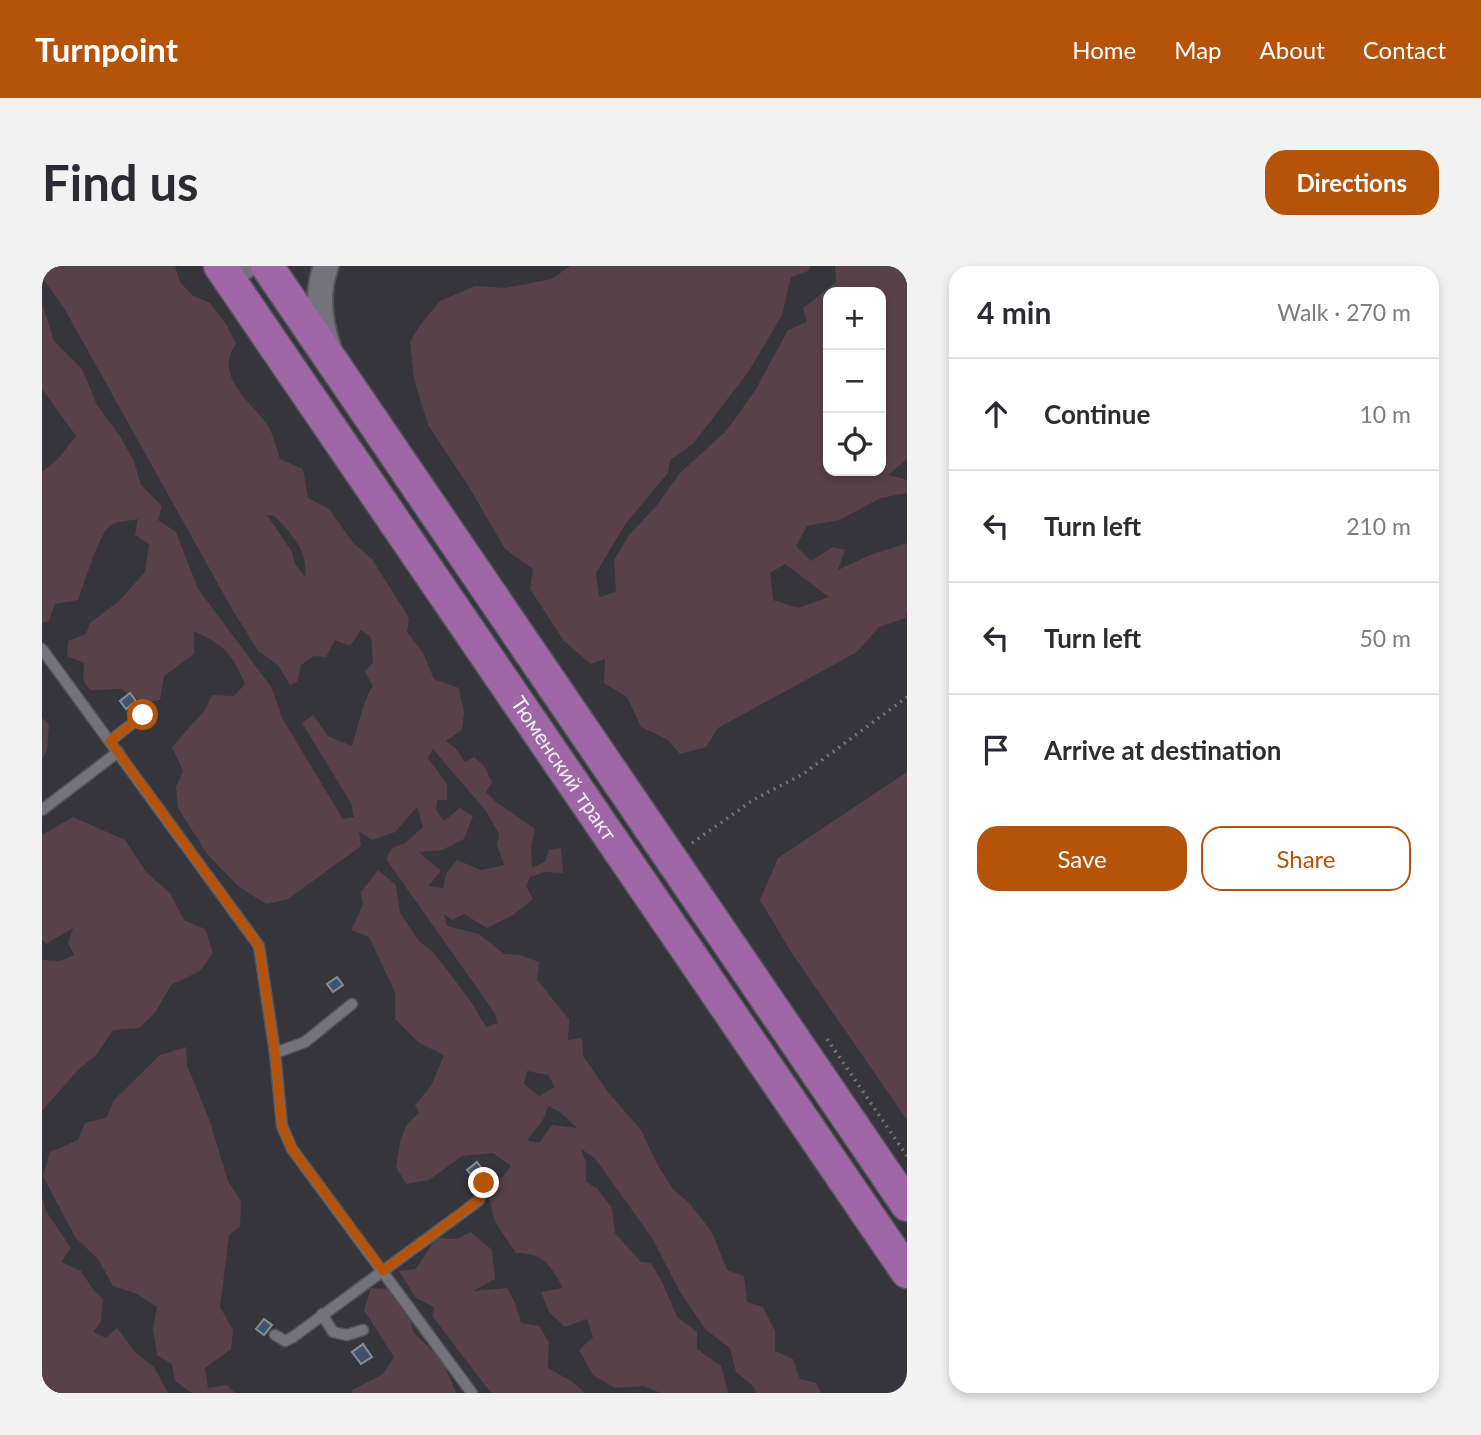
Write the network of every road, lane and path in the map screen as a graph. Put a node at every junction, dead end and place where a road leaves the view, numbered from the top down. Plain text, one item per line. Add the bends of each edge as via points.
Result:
1 (267, 266) edge
2 (326, 266) edge
3 (231, 270) edge
4 (335, 366) junction
5 (42, 649) edge
6 (907, 697) edge
7 (143, 715) dead end
8 (110, 741) junction
9 (118, 752) junction
10 (42, 810) edge
11 (670, 858) junction
12 (352, 1004) dead end
13 (823, 1033) dead end
14 (275, 1053) junction
15 (907, 1156) edge
16 (484, 1183) dead end
17 (907, 1205) edge
18 (383, 1271) junction
19 (907, 1272) edge
20 (322, 1314) junction
21 (363, 1330) dead end
22 (275, 1335) dead end
23 (472, 1393) edge

1 - 4 main road, Тюменский тракт
2 - 4 street via 320,306
3 - 19 main road, Тюменский тракт
4 - 11 main road, Тюменский тракт
5 - 8 lane
6 - 11 path via 803,774 753,800
7 - 8 lane
8 - 9 lane
9 - 10 lane
9 - 14 lane via 259,946
11 - 17 main road, Тюменский тракт
12 - 14 lane via 305,1042
13 - 15 path
14 - 18 lane via 282,1126 292,1149
16 - 18 lane via 479,1200
18 - 20 lane
18 - 23 lane
20 - 21 lane via 333,1332 347,1335
20 - 22 lane via 293,1338 285,1341

